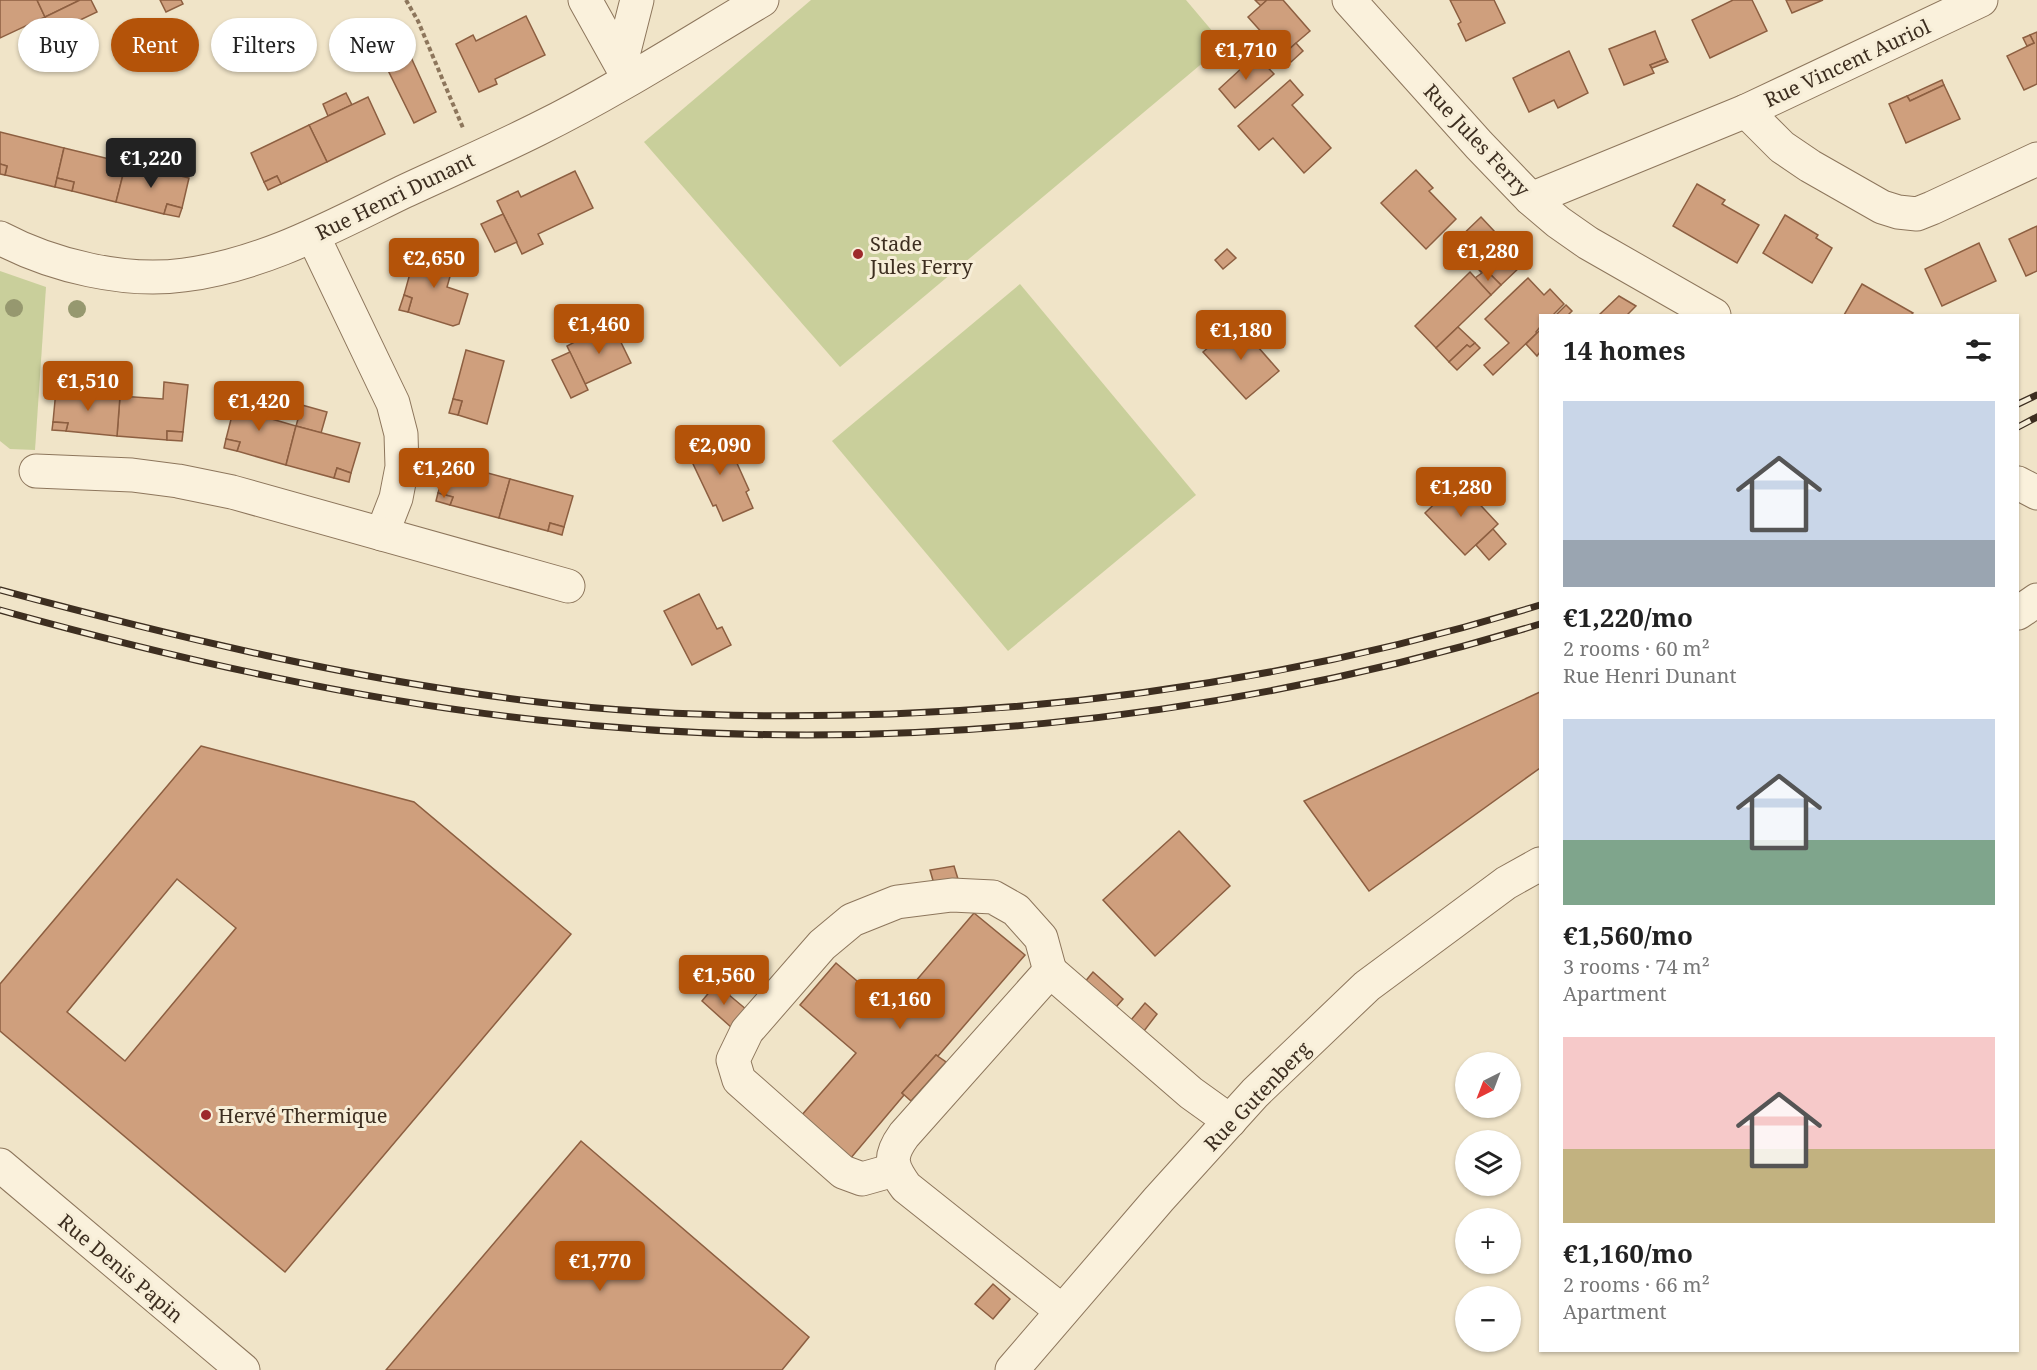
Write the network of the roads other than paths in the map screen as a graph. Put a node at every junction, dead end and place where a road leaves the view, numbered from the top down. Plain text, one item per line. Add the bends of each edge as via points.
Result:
1 (585, 0) edge
2 (637, 0) edge
3 (762, 0) edge
4 (1349, 0) edge
5 (1981, 0) edge
6 (625, 71) junction
7 (1746, 111) junction
8 (2037, 159) edge
9 (1531, 199) junction
10 (313, 236) junction
11 (0, 238) edge
12 (1712, 314) edge
13 (36, 471) dead end
14 (2019, 484) edge
15 (2037, 493) edge
16 (382, 534) junction
17 (568, 586) dead end
18 (2037, 599) edge
19 (2019, 612) edge
20 (1539, 865) edge
21 (1050, 971) junction
22 (1230, 1121) junction
23 (0, 1165) edge
24 (894, 1170) junction
25 (1062, 1311) junction
26 (243, 1370) edge
27 (1012, 1370) edge

1 - 6 street
2 - 6 street
3 - 6 street, Rue Henri Dunant
4 - 9 street, Rue Jules Ferry
5 - 7 street, Rue Vincent Auriol
6 - 10 street, Rue Henri Dunant via 539,128
7 - 8 street, Rue Vincent Auriol via 1800,160 1882,207 1898,212 1917,214
7 - 9 street, Rue Vincent Auriol
9 - 12 street, Rue Jules Ferry via 1588,243
10 - 11 street, Rue Henri Dunant via 259,258 171,276 92,270 44,257
10 - 16 street via 393,403 401,434 402,467 396,498
13 - 16 street via 178,481
14 - 15 street
16 - 17 street
18 - 19 street
20 - 22 street, Rue Gutenberg via 1506,883 1367,986
21 - 22 street via 1191,1094
21 - 24 street via 904,1135 894,1149
21 - 24 street via 1041,938 1016,910 993,897 952,895 897,902 852,920 822,945 747,1031 733,1060 739,1080 843,1172 862,1179
22 - 25 street, Rue Gutenberg
23 - 26 street, Rue Denis Papin
24 - 25 street via 906,1187
25 - 27 street, Rue Gutenberg

